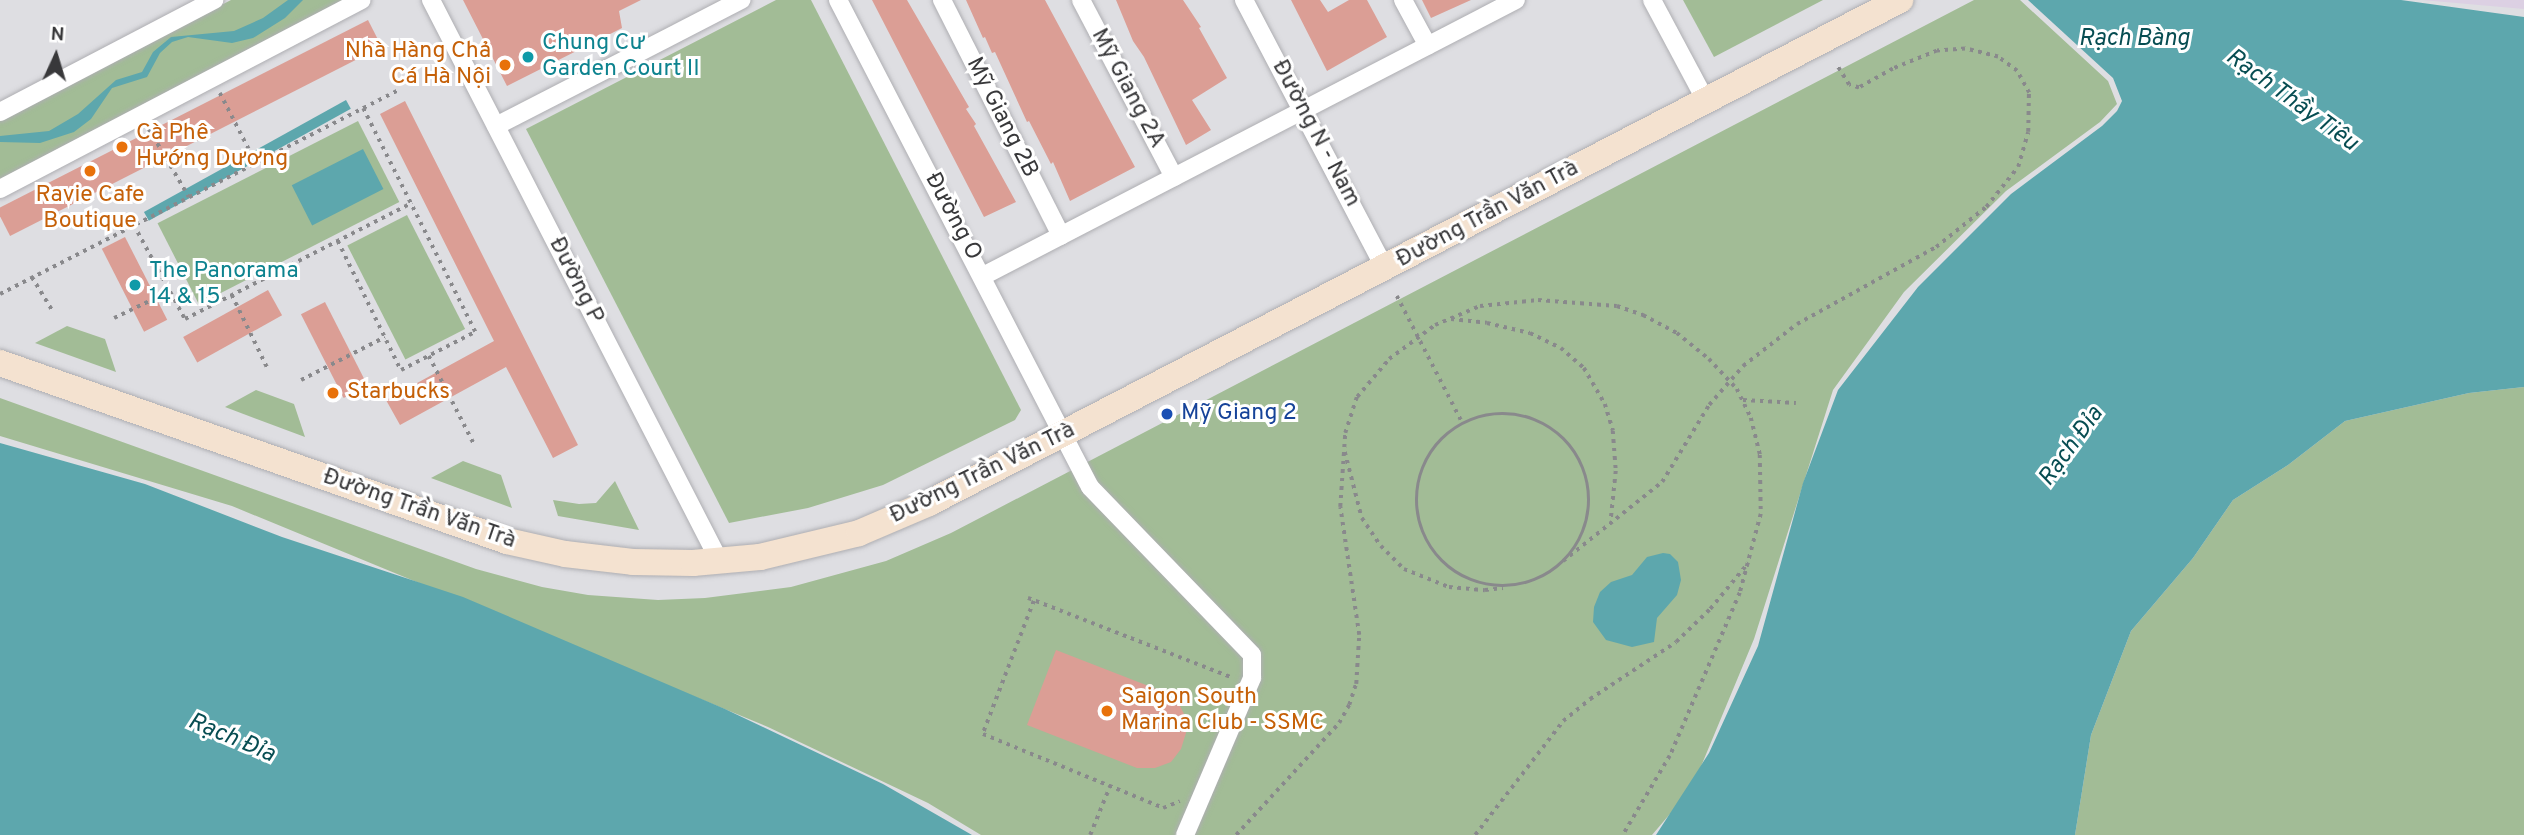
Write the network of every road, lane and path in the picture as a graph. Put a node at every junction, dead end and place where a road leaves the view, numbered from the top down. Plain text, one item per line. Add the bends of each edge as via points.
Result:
1 (214, 0) edge
2 (362, 0) edge
3 (431, 0) edge
4 (741, 0) edge
5 (838, 0) edge
6 (942, 0) edge
7 (1081, 0) edge
8 (1244, 0) edge
9 (1403, 0) edge
10 (1652, 0) edge
11 (1900, 0) edge
12 (1506, 2) edge
13 (1428, 46) junction
14 (1837, 66) dead end
15 (212, 78) junction
16 (397, 91) dead end
17 (1706, 102) junction
18 (363, 108) junction
19 (1302, 111) junction
20 (0, 112) edge
21 (142, 115) junction
22 (496, 126) junction
23 (255, 162) junction
24 (1174, 177) junction
25 (0, 189) edge
26 (188, 196) junction
27 (412, 203) junction
28 (134, 225) junction
29 (1061, 236) junction
30 (338, 241) junction
31 (1385, 268) junction
32 (983, 276) junction
33 (32, 278) junction
34 (170, 291) junction
35 (0, 294) edge
36 (232, 295) junction
37 (1397, 296) dead end
38 (54, 313) dead end
39 (114, 318) dead end
40 (1448, 319) junction
41 (1418, 336) junction
42 (384, 337) junction
43 (429, 356) junction
44 (0, 363) edge
45 (268, 369) dead end
46 (301, 380) dead end
47 (1729, 380) junction
48 (1743, 400) junction
49 (1796, 403) dead end
50 (1463, 424) junction
51 (1063, 434) junction
52 (473, 442) dead end
53 (1344, 447) junction
54 (1611, 521) junction
55 (1751, 558) junction
56 (1563, 561) junction
57 (720, 562) junction
58 (1514, 585) junction
59 (1028, 598) dead end
60 (1034, 601) junction
61 (1233, 678) dead end
62 (1110, 786) junction
63 (1182, 800) dead end
64 (1090, 835) edge
65 (1185, 835) edge
66 (1236, 835) edge
67 (1475, 835) edge
68 (1623, 835) edge

1 - 20 street
2 - 15 street
3 - 22 street, Đường P
4 - 22 street
5 - 32 street, Đường O
6 - 29 street, Mỹ Giang 2B
7 - 24 street, Mỹ Giang 2A
8 - 19 street, Đường N - Nam
9 - 13 street
10 - 17 street
11 - 17 main road, Đường Trần Văn Trà
12 - 13 street
13 - 19 street
14 - 47 path via 1849,85 1859,88 1937,51 1965,49 1998,57 2017,71 2029,93 2025,150 1997,195 1952,234 1894,272 1797,324
15 - 21 street
15 - 23 path
16 - 18 path
17 - 31 main road, Đường Trần Văn Trà
18 - 23 path
18 - 27 path
19 - 24 street
19 - 31 street, Đường N - Nam
21 - 25 street
21 - 26 path
22 - 57 street, Đường P
23 - 26 path
24 - 29 street
26 - 28 path
27 - 30 path
27 - 43 path via 475,332
28 - 33 path
28 - 34 path
29 - 32 street
30 - 36 path
30 - 42 path
31 - 51 main road, Đường Trần Văn Trà
32 - 51 street, Đường O
33 - 35 path
33 - 38 path
34 - 36 path via 185,319
34 - 39 path
36 - 45 path
37 - 41 path
40 - 41 path
40 - 47 path via 1480,306 1519,300 1617,306 1677,333
40 - 54 path via 1530,333 1561,348 1584,368 1605,404 1613,431 1616,471
41 - 50 path
41 - 53 path via 1363,387 1351,409
42 - 43 path via 401,370
42 - 46 path
43 - 52 path
44 - 57 main road, Đường Trần Văn Trà via 508,541 600,560
47 - 48 path
47 - 54 path via 1662,482
48 - 49 path
48 - 55 path via 1762,472
50 - 56 path via 1494,414 1525,417 1554,431 1576,454 1585,473 1589,505 1581,535
50 - 58 path via 1437,445 1424,464 1418,486 1419,520 1434,551 1459,573 1480,583
51 - 57 main road, Đường Trần Văn Trà via 884,524 811,546
51 - 65 street, Đường O via 1090,486 1246,646 1254,660 1252,678
53 - 58 path via 1362,518 1404,569 1449,587 1485,590
53 - 66 path via 1340,507 1359,635 1356,684 1339,723
54 - 56 path
55 - 67 path via 1676,642 1563,721
55 - 68 path via 1735,608 1670,756
56 - 58 path via 1536,579
59 - 60 path
60 - 61 path
60 - 62 path via 983,734
62 - 63 path via 1163,808
62 - 64 path

